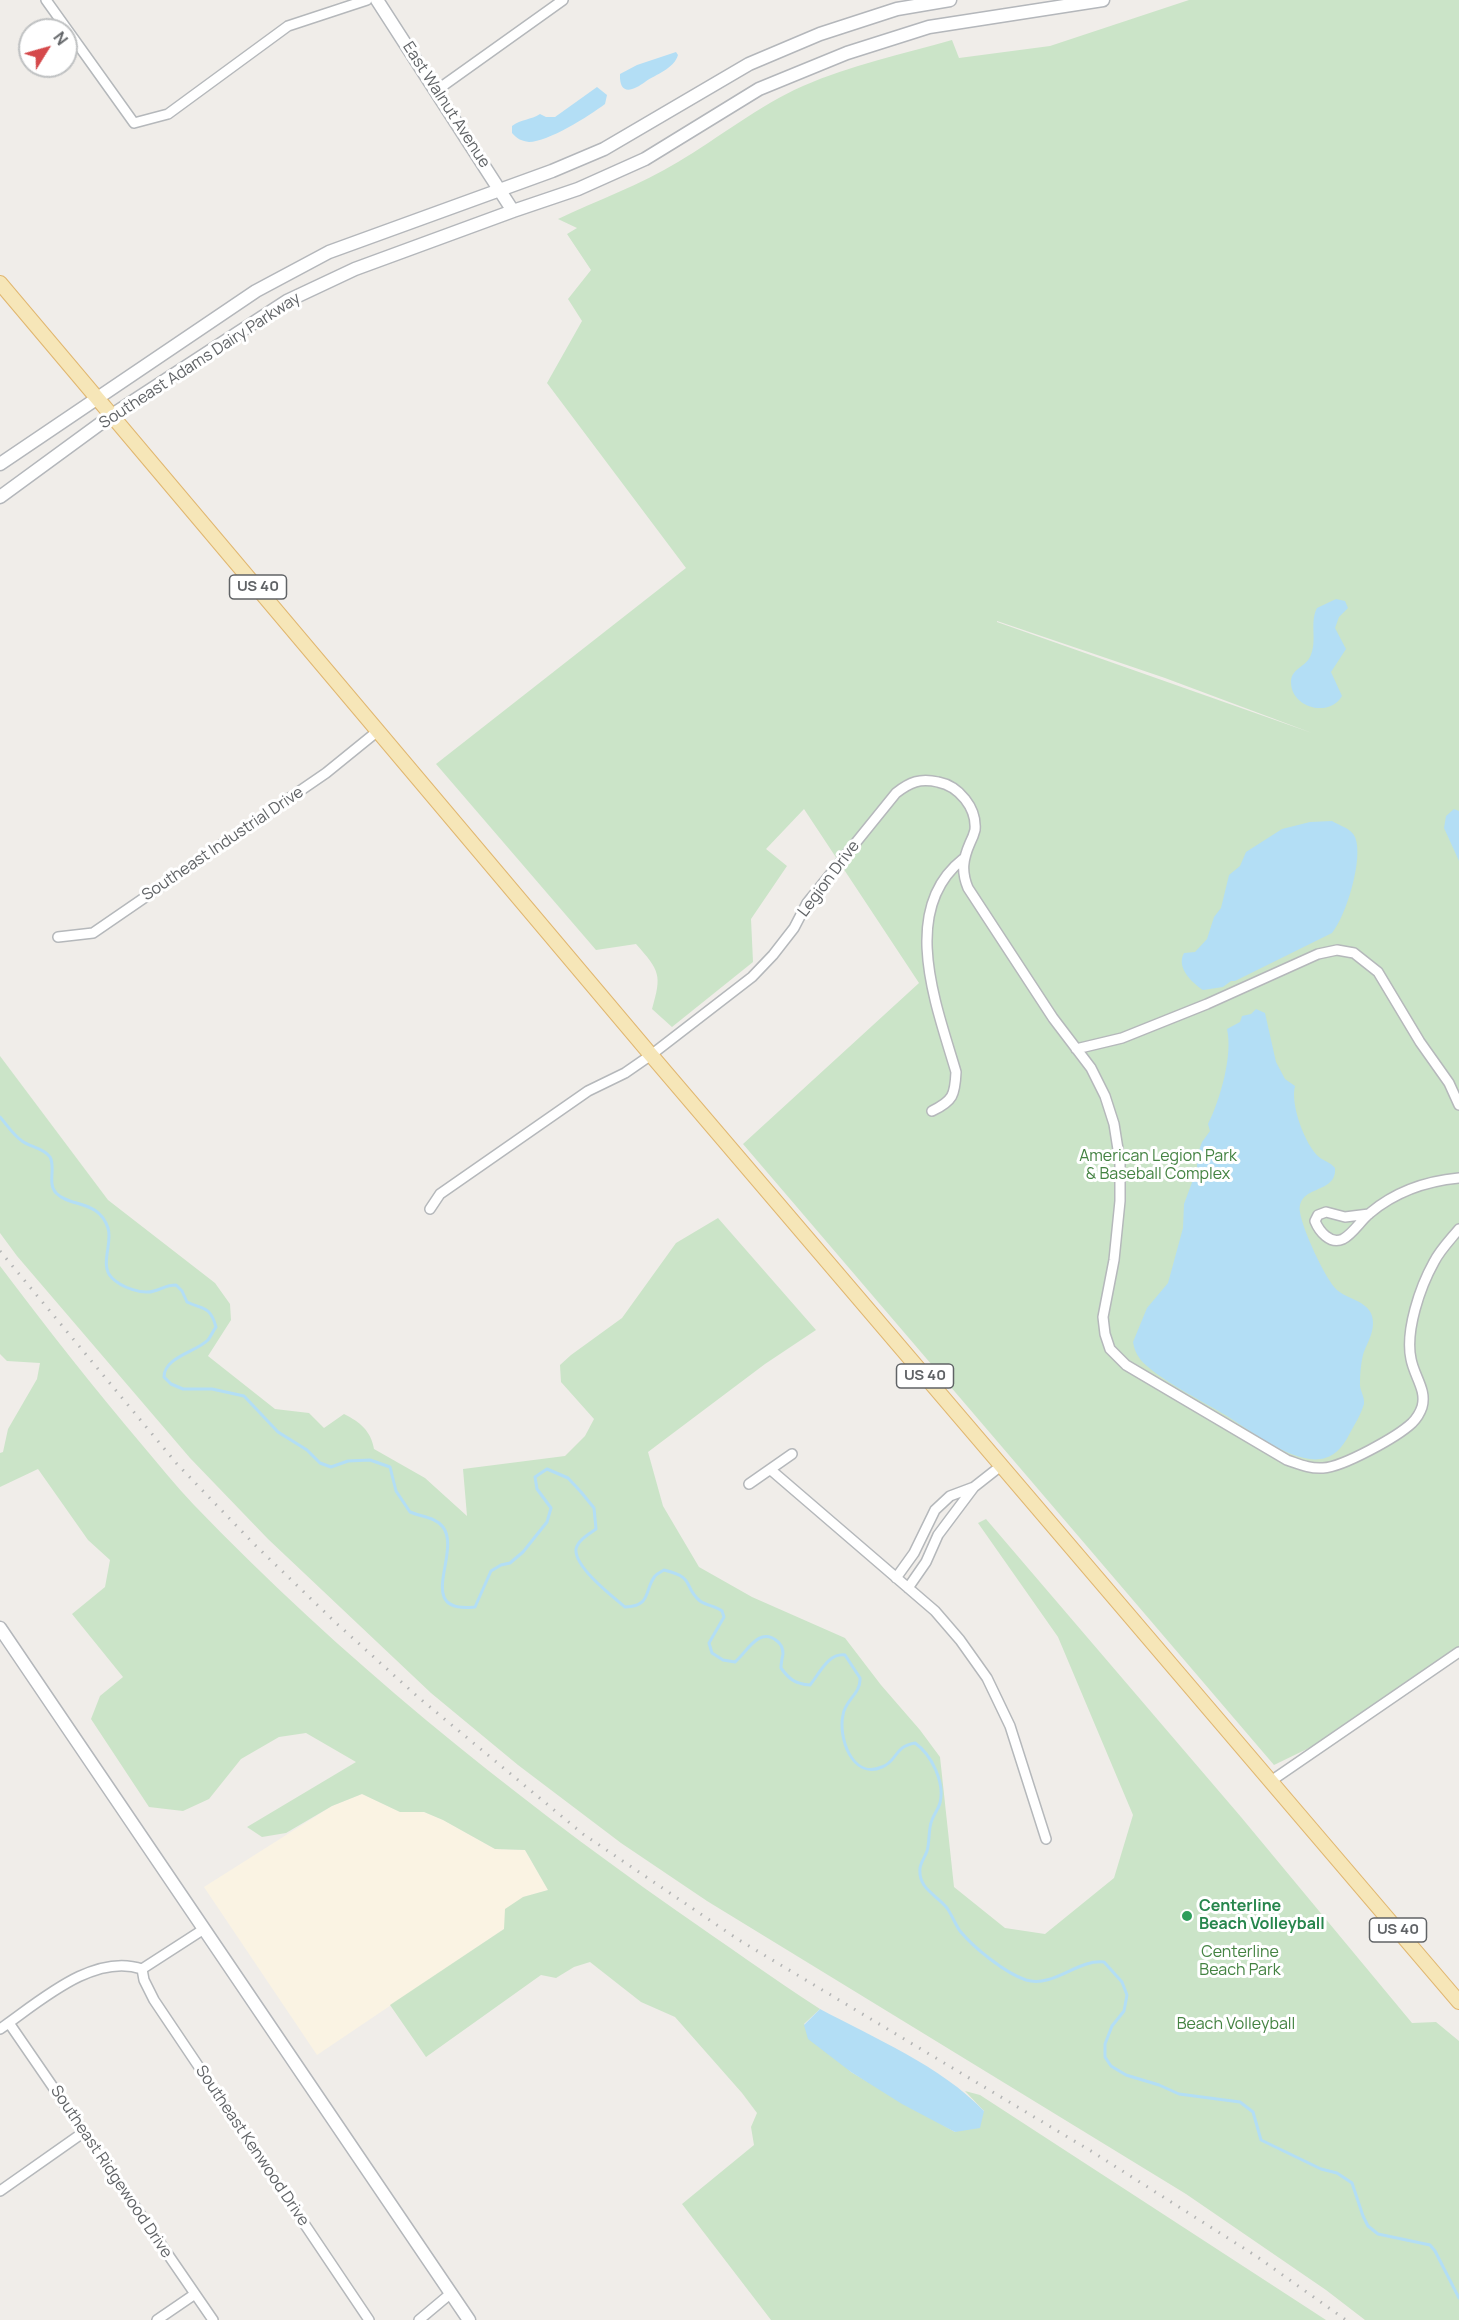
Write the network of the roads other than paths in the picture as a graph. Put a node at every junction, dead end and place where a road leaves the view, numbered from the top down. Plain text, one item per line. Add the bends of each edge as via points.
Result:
1 (46, 0) edge
2 (367, 0) edge
3 (377, 0) edge
4 (563, 0) edge
5 (950, 0) edge
6 (1103, 0) edge
7 (1042, 5) edge
8 (437, 90) junction
9 (500, 188) junction
10 (513, 211) junction
11 (0, 283) edge
12 (98, 398) junction
13 (112, 416) junction
14 (0, 464) edge
15 (0, 497) edge
16 (379, 730) junction
17 (963, 859) junction
18 (58, 937) dead end
19 (1076, 1049) junction
20 (651, 1055) junction
21 (1459, 1105) edge
22 (932, 1111) dead end
23 (1459, 1178) edge
24 (430, 1209) dead end
25 (1369, 1214) junction
26 (1459, 1229) edge
27 (792, 1454) dead end
28 (1002, 1465) junction
29 (771, 1470) junction
30 (749, 1484) dead end
31 (974, 1487) junction
32 (896, 1578) junction
33 (908, 1588) junction
34 (0, 1628) edge
35 (1459, 1652) edge
36 (1271, 1781) junction
37 (1046, 1839) dead end
38 (204, 1929) junction
39 (142, 1969) junction
40 (1459, 2002) edge
41 (9, 2023) junction
42 (0, 2029) edge
43 (84, 2133) junction
44 (0, 2191) edge
45 (195, 2294) junction
46 (450, 2294) junction
47 (157, 2320) edge
48 (213, 2320) edge
49 (369, 2320) edge
50 (419, 2320) edge
51 (469, 2320) edge

1 - 2 street via 134,123 168,114 288,26
3 - 8 main road, East Walnut Avenue
4 - 8 street
5 - 9 main road, Southeast Adams Dairy Parkway via 897,9 820,34 749,64 604,148
6 - 7 main road, Southeast Adams Dairy Parkway
7 - 10 main road, Southeast Adams Dairy Parkway via 929,27 847,53 759,89 645,159 578,189
8 - 9 main road, East Walnut Avenue
9 - 10 main road, East Walnut Avenue
9 - 12 main road, Southeast Adams Dairy Parkway via 329,252 256,291
10 - 13 main road, Southeast Adams Dairy Parkway via 355,269 287,301
11 - 12 main road, US 40
12 - 13 main road, US 40
12 - 14 main road, Southeast Adams Dairy Parkway
13 - 15 main road, Southeast Adams Dairy Parkway
13 - 16 main road, US 40
16 - 18 street, Southeast Industrial Drive via 326,773 93,933
16 - 20 main road, US 40
17 - 19 street via 963,876 979,908
17 - 20 street, Legion Drive via 975,831 973,812 962,795 948,784 926,779 909,783 896,793 807,903 773,955
17 - 22 street, Legion Drive via 942,882 927,919 928,967 956,1072 952,1098
19 - 21 street via 1122,1038 1318,954 1337,950 1354,953 1378,972
19 - 26 street via 1105,1096 1120,1162 1114,1260 1103,1317 1110,1348 1126,1365 1287,1460 1307,1468 1343,1464 1414,1422 1424,1398 1410,1354 1412,1325 1434,1261
20 - 24 street, Legion Drive via 512,1142 440,1194
20 - 28 main road, US 40
23 - 25 street via 1403,1192
25 - 25 street via 1344,1239 1327,1237 1315,1221 1326,1212 1345,1217
27 - 29 street
28 - 31 street
28 - 36 main road, US 40
29 - 30 street
29 - 32 street
31 - 32 street via 950,1496 935,1510 914,1553
31 - 33 street via 938,1535
32 - 33 street
33 - 37 street via 935,1611 987,1678 1010,1726
34 - 38 main road
35 - 36 street
36 - 40 main road, US 40
38 - 39 street
38 - 46 main road
39 - 41 street via 130,1965 82,1974
39 - 49 street, Southeast Kenwood Drive via 154,2000
41 - 42 street
41 - 43 street, Southeast Ridgewood Drive
43 - 44 street
43 - 45 street, Southeast Ridgewood Drive
45 - 47 street
45 - 48 street, Southeast Ridgewood Drive
46 - 50 street
46 - 51 main road

